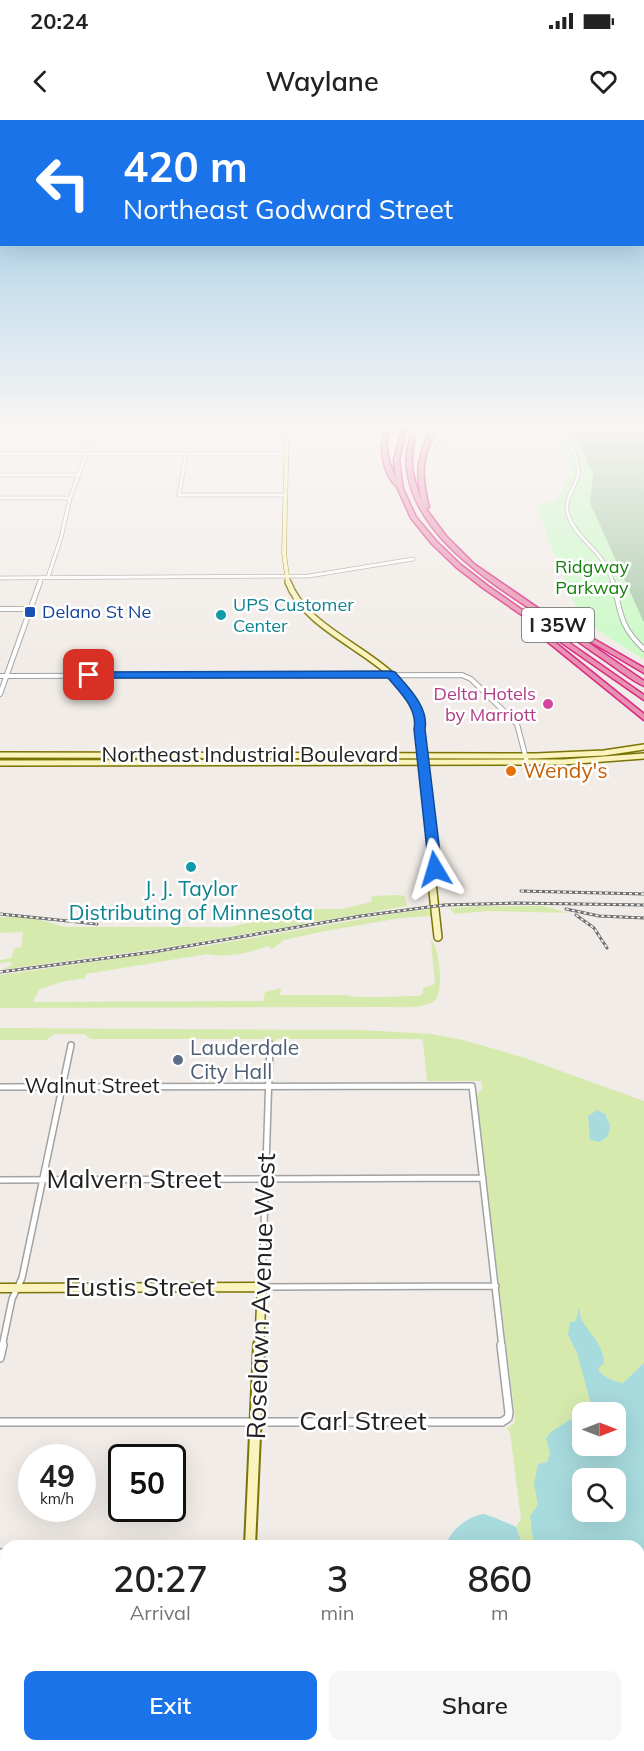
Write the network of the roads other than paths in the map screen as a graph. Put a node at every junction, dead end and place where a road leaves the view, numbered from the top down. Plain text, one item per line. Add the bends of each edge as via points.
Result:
1 (69, 504) edge
2 (286, 504) edge
3 (407, 504) edge
4 (421, 504) edge
5 (426, 504) edge
6 (567, 504) edge
7 (431, 521) junction
8 (414, 559) dead end
9 (472, 565) junction
10 (287, 576) junction
11 (42, 577) junction
12 (48, 577) junction
13 (0, 578) edge
14 (493, 593) junction
15 (0, 609) edge
16 (31, 609) junction
17 (644, 649) edge
18 (644, 671) edge
19 (391, 675) junction
20 (0, 676) edge
21 (7, 676) junction
22 (644, 684) edge
23 (0, 694) edge
24 (644, 698) edge
25 (644, 718) edge
26 (644, 747) edge
27 (0, 755) edge
28 (644, 756) edge
29 (423, 758) junction
30 (526, 759) junction
31 (0, 763) edge
32 (438, 935) dead end
33 (270, 1044) dead end
34 (71, 1045) dead end
35 (62, 1086) junction
36 (269, 1086) junction
37 (0, 1087) edge
38 (483, 1178) junction
39 (0, 1179) edge
40 (43, 1179) junction
41 (266, 1179) junction
42 (496, 1286) junction
43 (262, 1287) junction
44 (0, 1288) edge
45 (17, 1288) junction
46 (0, 1358) edge
47 (256, 1421) junction
48 (0, 1422) edge
49 (250, 1540) edge

1 - 12 street
2 - 10 main road
3 - 14 highway, I 35W via 435,545
4 - 7 highway, I 35W
5 - 7 highway
6 - 17 street via 567,513 579,532 605,561 620,620
7 - 9 highway, I 35W
8 - 10 street via 317,576
9 - 18 highway
9 - 22 highway, I 35W
10 - 12 street
10 - 19 main road via 297,600 315,619
11 - 12 street
11 - 13 street
11 - 16 street
14 - 24 highway, I 35W
14 - 25 highway
15 - 16 street
16 - 21 street
19 - 21 street
19 - 29 main road via 405,692 419,729
19 - 30 street via 468,677 517,724
20 - 21 street
21 - 23 street
26 - 30 main road, Northeast Industrial Boulevard
27 - 29 main road, Northeast Industrial Boulevard
28 - 30 main road, Northeast Industrial Boulevard via 592,761
29 - 30 main road, Northeast Industrial Boulevard
29 - 31 main road, Northeast Industrial Boulevard
29 - 32 main road
33 - 36 street, Roselawn Avenue West
34 - 35 street
35 - 36 street, Walnut Street
35 - 37 street, Walnut Street
35 - 40 street
36 - 38 street, Walnut Street via 472,1086
36 - 41 street, Roselawn Avenue West
38 - 41 street, Malvern Street
38 - 42 street
39 - 40 street, Malvern Street
40 - 41 street, Malvern Street
40 - 45 street
41 - 43 street, Roselawn Avenue West
42 - 43 street, Eustis Street
42 - 47 street, Carl Street via 508,1418 502,1422
43 - 45 main road, Eustis Street
43 - 47 main road, Roselawn Avenue West
44 - 45 main road, Eustis Street
45 - 46 street
47 - 48 street, Carl Street
47 - 49 main road, Roselawn Avenue West

